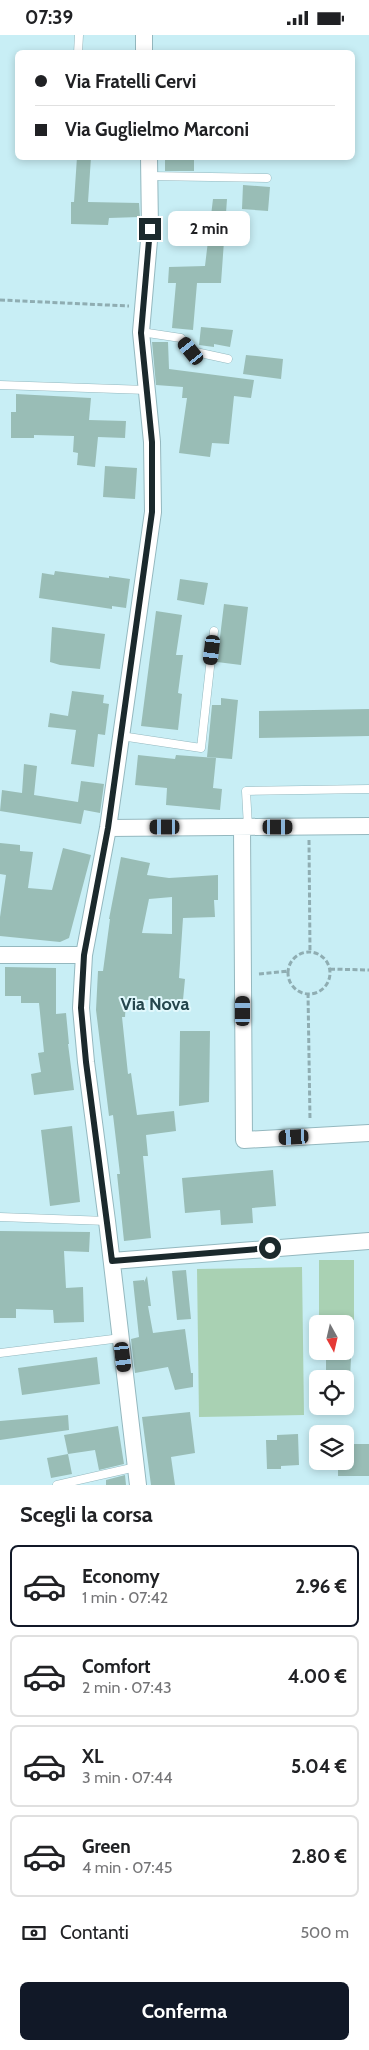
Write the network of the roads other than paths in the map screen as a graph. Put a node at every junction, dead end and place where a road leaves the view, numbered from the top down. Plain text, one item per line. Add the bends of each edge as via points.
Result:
1 (79, 35) edge
2 (144, 35) edge
3 (78, 50) edge
4 (144, 50) edge
5 (149, 160) edge
6 (150, 175) junction
7 (267, 178) dead end
8 (141, 333) junction
9 (228, 359) dead end
10 (0, 385) edge
11 (147, 391) junction
12 (214, 631) dead end
13 (121, 736) junction
14 (369, 789) edge
15 (369, 826) edge
16 (245, 827) junction
17 (108, 828) junction
18 (0, 955) edge
19 (84, 955) junction
20 (369, 1133) edge
21 (0, 1217) edge
22 (107, 1221) junction
23 (369, 1241) edge
24 (112, 1261) junction
25 (121, 1338) junction
26 (0, 1353) edge
27 (136, 1467) junction
28 (57, 1485) edge
29 (138, 1485) edge

1 - 3 lane
2 - 4 street
5 - 6 street
6 - 7 lane
6 - 8 street via 150,229
8 - 9 lane via 180,338 191,351
8 - 11 street
10 - 11 lane
11 - 13 street via 152,442 152,512
12 - 13 lane via 200,748
13 - 17 street
14 - 16 lane via 246,791
15 - 16 street
16 - 17 street
16 - 20 street via 244,1140
17 - 19 street
18 - 19 street
19 - 22 street via 81,1008
21 - 22 lane
22 - 24 street
23 - 24 street
24 - 25 street
25 - 26 lane
25 - 27 street
27 - 28 lane
27 - 29 street

